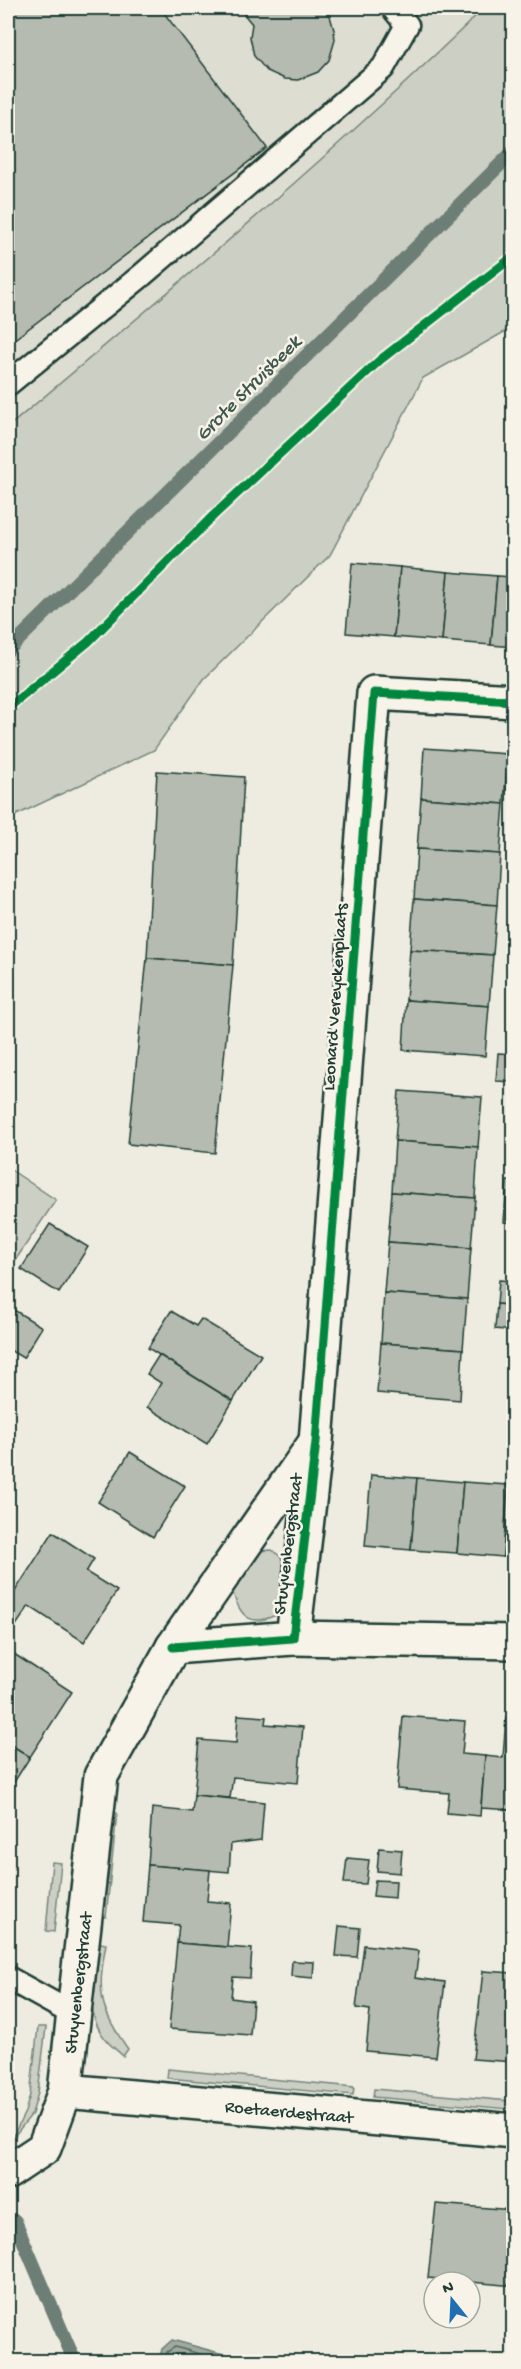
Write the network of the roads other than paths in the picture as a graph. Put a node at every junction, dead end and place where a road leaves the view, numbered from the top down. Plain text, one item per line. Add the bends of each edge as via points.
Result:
1 (393, 8) edge
2 (8, 384) edge
3 (513, 701) edge
4 (316, 1442) junction
5 (293, 1638) junction
6 (513, 1642) edge
7 (173, 1647) junction
8 (8, 1978) edge
9 (73, 2014) junction
10 (65, 2091) junction
11 (513, 2131) edge
12 (8, 2172) edge

1 - 2 lane via 407,25 383,68 141,276
3 - 4 street, Leonard Vereyckenplaats via 374,693
4 - 5 street, Stuyvenbergstraat
4 - 7 street, Stuyvenbergstraat
5 - 6 street, Stuyvenbergstraat
5 - 7 street, Stuyvenbergstraat
7 - 9 street, Stuyvenbergstraat via 101,1776
8 - 9 lane
9 - 10 street, Stuyvenbergstraat
10 - 11 street, Roetaerdestraat
10 - 12 street, Stuyvenbergstraat via 44,2148

